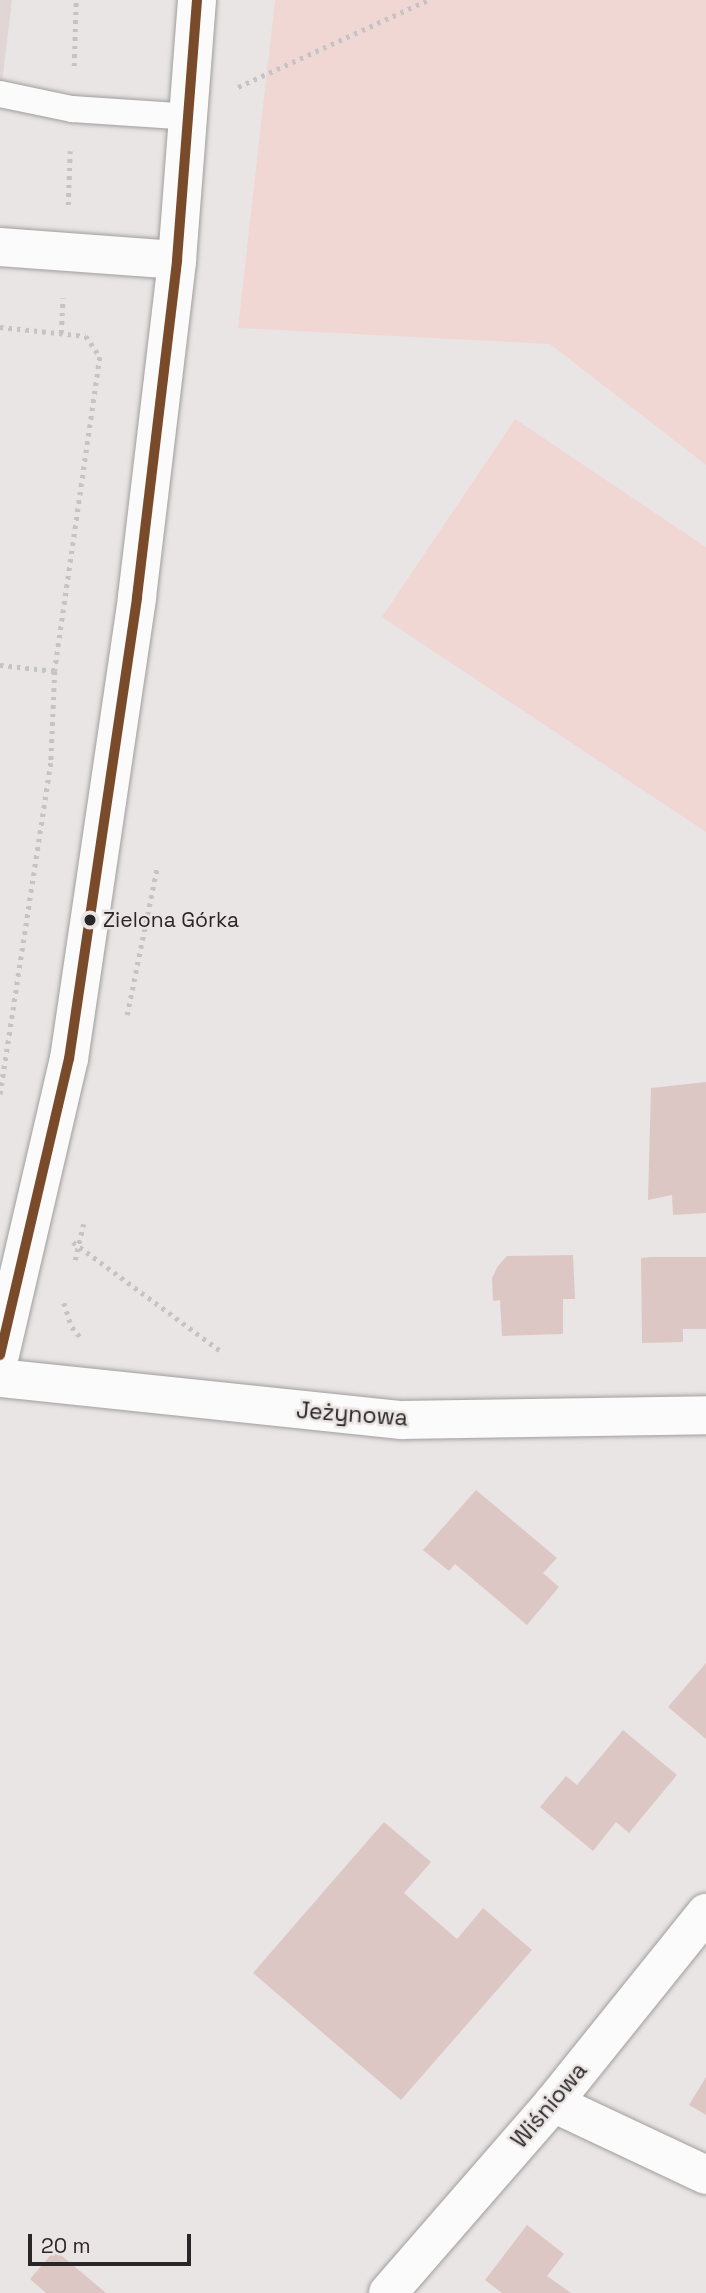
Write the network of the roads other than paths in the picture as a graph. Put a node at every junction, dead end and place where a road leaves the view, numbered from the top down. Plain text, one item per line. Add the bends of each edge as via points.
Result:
1 (197, 0) edge
2 (0, 94) edge
3 (183, 113) junction
4 (0, 247) edge
5 (177, 260) junction
6 (0, 1355) edge
7 (0, 1378) edge
8 (706, 1415) edge
9 (706, 1913) edge
10 (553, 2103) junction
11 (706, 2175) edge
12 (388, 2293) edge

1 - 3 street
2 - 3 lane via 72,109
3 - 5 street
4 - 5 street
5 - 6 street via 137,597 69,1059
7 - 8 street, Jeżynowa via 402,1420
9 - 10 street, Wiśniowa
10 - 11 street
10 - 12 street, Wiśniowa

